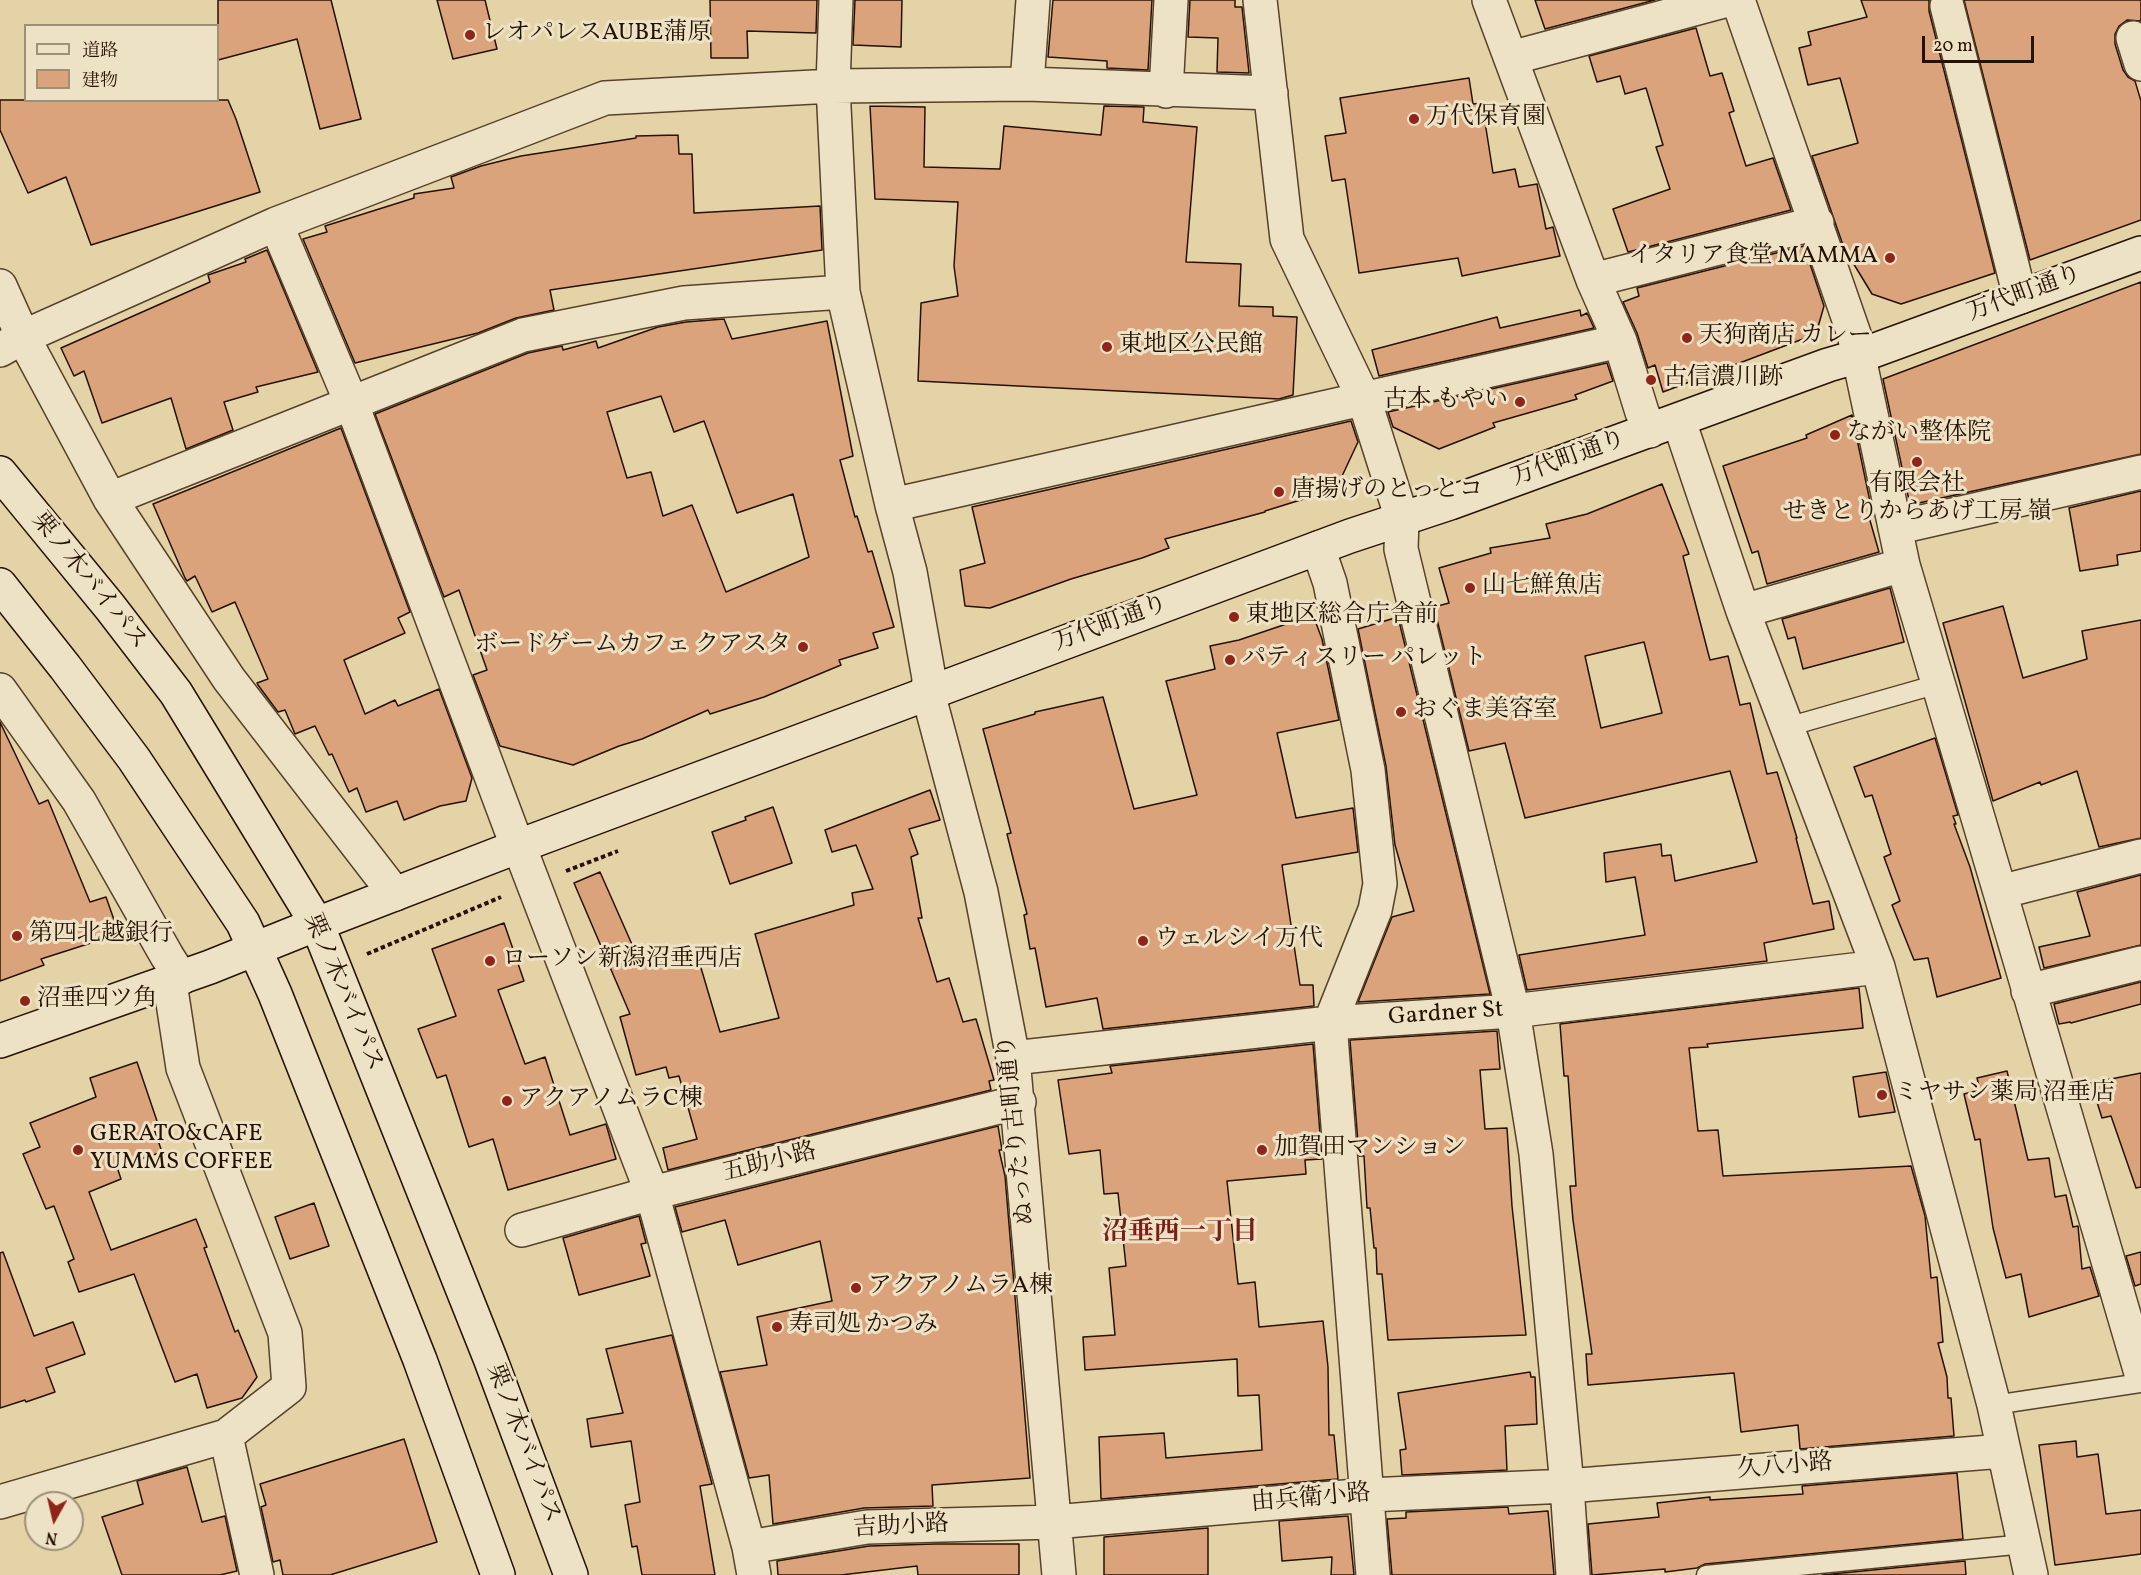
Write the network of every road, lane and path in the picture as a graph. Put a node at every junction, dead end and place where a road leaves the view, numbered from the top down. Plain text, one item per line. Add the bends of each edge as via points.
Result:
1 (836, 0) edge
2 (1033, 0) edge
3 (1171, 0) edge
4 (1260, 0) edge
5 (1490, 0) edge
6 (1727, 0) edge
7 (1738, 0) edge
8 (1947, 6) dead end
9 (1511, 58) junction
10 (1027, 84) junction
11 (833, 86) junction
12 (1166, 91) junction
13 (1271, 93) junction
14 (1817, 223) junction
15 (276, 224) junction
16 (2138, 261) edge
17 (1593, 280) junction
18 (0, 286) edge
19 (843, 292) junction
20 (2020, 297) junction
21 (1620, 341) junction
22 (12, 343) edge
23 (1859, 356) junction
24 (1364, 399) junction
25 (351, 402) junction
26 (1665, 426) junction
27 (2141, 472) edge
28 (0, 473) edge
29 (110, 499) junction
30 (892, 506) junction
31 (1402, 520) junction
32 (1895, 528) junction
33 (1318, 548) junction
34 (1903, 566) junction
35 (0, 585) edge
36 (1743, 611) junction
37 (1938, 684) junction
38 (0, 690) edge
39 (928, 693) junction
40 (1787, 727) junction
41 (519, 846) junction
42 (2141, 856) edge
43 (2000, 892) junction
44 (395, 894) junction
45 (316, 924) junction
46 (255, 948) junction
47 (2141, 963) edge
48 (1878, 967) junction
49 (175, 980) junction
50 (2028, 991) junction
51 (1513, 1011) junction
52 (1330, 1023) junction
53 (0, 1041) edge
54 (1013, 1058) junction
55 (1019, 1102) junction
56 (652, 1192) junction
57 (522, 1230) dead end
58 (2141, 1373) edge
59 (2141, 1383) edge
60 (1994, 1405) junction
61 (226, 1436) junction
62 (2003, 1451) junction
63 (1567, 1486) junction
64 (1368, 1496) junction
65 (0, 1502) edge
66 (1054, 1522) junction
67 (2028, 1560) edge
68 (752, 1561) edge
69 (257, 1575) edge
70 (498, 1575) edge
71 (571, 1575) edge
72 (1059, 1575) edge
73 (1373, 1575) edge
74 (1573, 1575) edge
75 (1706, 1575) edge

1 - 11 street, ぬったり古町通り
2 - 10 street
3 - 12 street
4 - 13 street
5 - 9 street
6 - 9 street
7 - 14 street
8 - 20 street
9 - 17 street
10 - 11 street
10 - 12 street
11 - 15 street via 605,98
11 - 19 street, ぬったり古町通り
12 - 13 street
13 - 24 street via 1287,239
14 - 17 street
14 - 23 street
15 - 22 street
15 - 25 street
16 - 20 street, 万代町通り
17 - 21 street
18 - 22 street
19 - 25 street via 684,303 522,335
19 - 30 street, ぬったり古町通り
20 - 23 street, 万代町通り
21 - 24 street
21 - 26 street via 1642,412
22 - 29 street
23 - 26 street, 万代町通り
23 - 32 street
24 - 30 street
24 - 31 street
25 - 29 street
25 - 41 street
26 - 31 street, 万代町通り
26 - 36 street
27 - 32 street
28 - 45 street, 栗ノ木バイパス via 176,693
29 - 44 street via 229,679
30 - 39 street, ぬったり古町通り via 910,572 929,678
31 - 33 street, 万代町通り
31 - 51 street via 1401,549
32 - 34 street
33 - 39 street, 万代町通り
33 - 52 street via 1330,583 1368,770 1380,884 1375,910
34 - 36 street
34 - 37 street
35 - 46 street via 134,759 243,923
36 - 40 street
37 - 40 lane
37 - 43 street
38 - 49 street via 79,801 167,956
39 - 41 street, 万代町通り
39 - 54 street, ぬったり古町通り via 981,892
40 - 48 street
41 - 44 street, 万代町通り
41 - 56 street
42 - 43 street
43 - 50 street
44 - 45 street, 万代町通り
45 - 46 street, 万代町通り
45 - 71 street, 栗ノ木バイパス via 486,1347
46 - 49 street, 万代町通り
46 - 70 street via 420,1360
47 - 50 street
48 - 51 street, Gardner St
48 - 60 street
49 - 53 street, 万代町通り
49 - 61 street via 183,1068 285,1332 289,1388
50 - 58 street
51 - 52 street, Gardner St
51 - 63 street via 1536,1154
52 - 54 street, Gardner St
52 - 64 street
54 - 55 street, ぬったり古町通り
55 - 56 street, 五助小路
55 - 66 street, ぬったり古町通り
56 - 57 street, 五助小路
56 - 68 street
59 - 60 lane
60 - 62 street
61 - 65 street
61 - 69 street
62 - 63 street, 久八小路
62 - 67 street
63 - 64 street, 由兵衛小路
63 - 74 street
64 - 66 street, 由兵衛小路
64 - 73 street
66 - 68 street, 吉助小路 via 867,1527
66 - 72 street, ぬったり古町通り
67 - 75 lane

